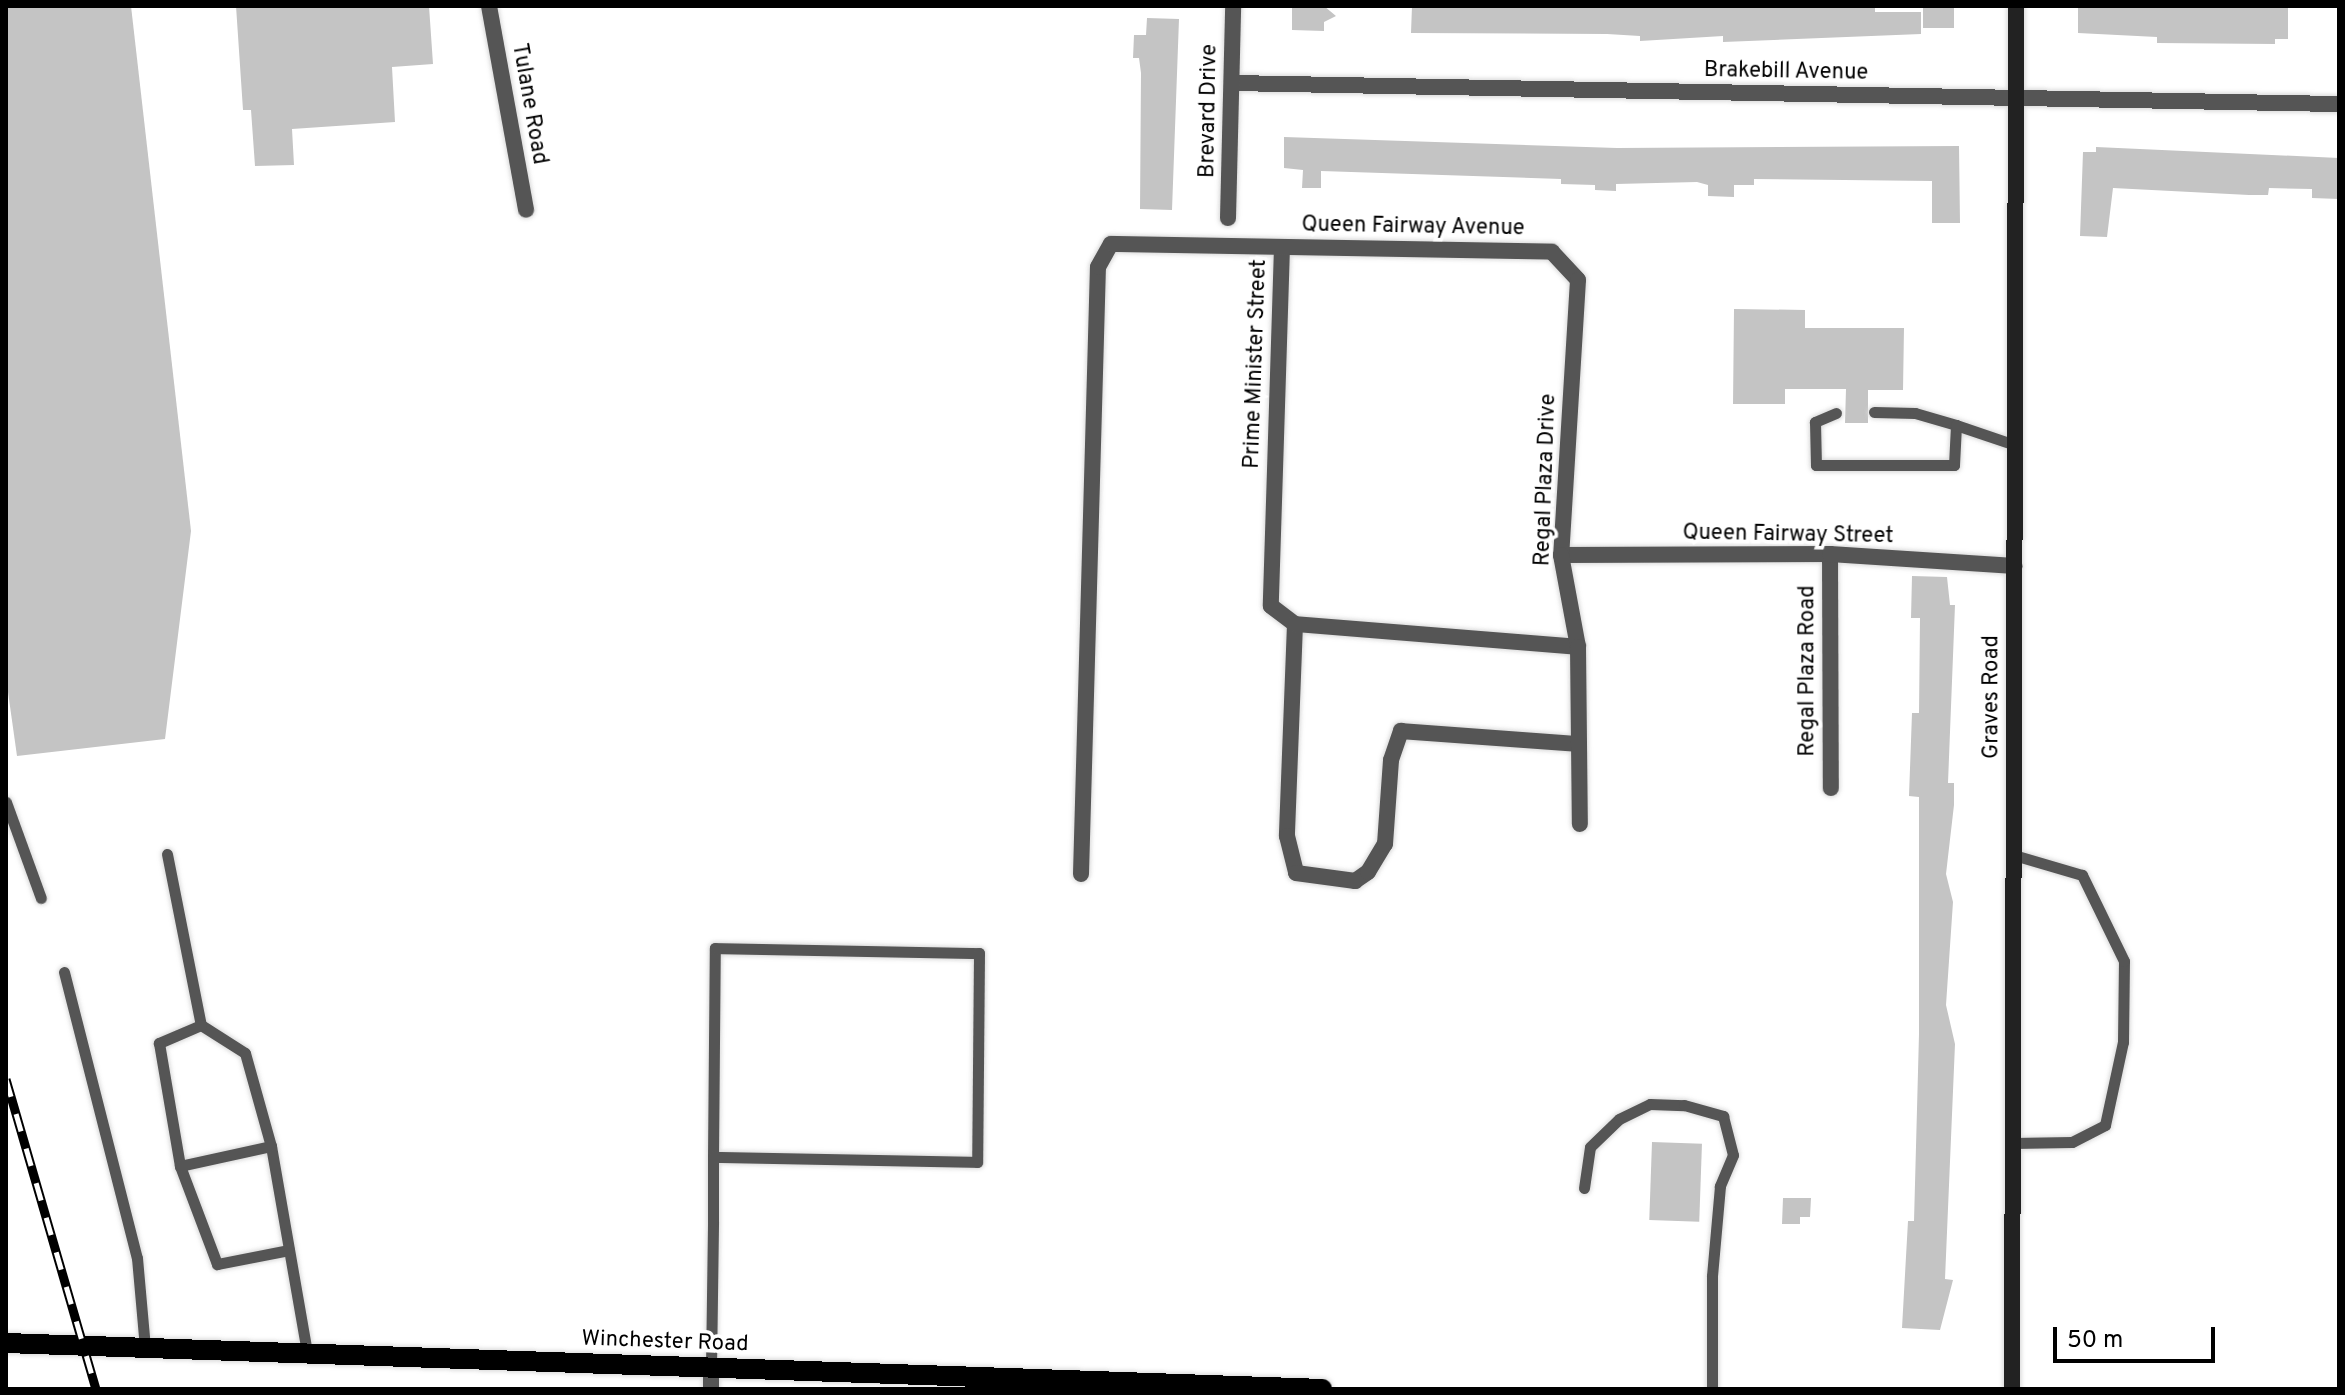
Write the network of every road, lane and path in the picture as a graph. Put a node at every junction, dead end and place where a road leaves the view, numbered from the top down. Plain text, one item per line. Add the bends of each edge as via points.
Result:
1 (489, 6) edge
2 (1233, 6) edge
3 (2016, 6) edge
4 (1232, 83) junction
5 (2016, 98) junction
6 (2339, 104) edge
7 (526, 210) dead end
8 (1228, 218) dead end
9 (1282, 247) junction
10 (1578, 280) joint
11 (1874, 412) dead end
12 (1836, 413) dead end
13 (1956, 425) junction
14 (2015, 445) junction
15 (1830, 554) junction
16 (1561, 555) junction
17 (2015, 566) junction
18 (1295, 624) junction
19 (1578, 647) junction
20 (1579, 744) junction
21 (1831, 788) dead end
22 (6, 802) edge
23 (1580, 824) dead end
24 (167, 854) dead end
25 (2014, 855) junction
26 (1081, 874) dead end
27 (41, 898) dead end
28 (64, 972) dead end
29 (201, 1025) junction
30 (2013, 1143) junction
31 (271, 1146) junction
32 (713, 1157) junction
33 (180, 1166) junction
34 (1584, 1188) dead end
35 (289, 1250) junction
36 (6, 1343) edge
37 (145, 1347) junction
38 (307, 1353) junction
39 (711, 1368) junction
40 (1169, 1386) edge
41 (711, 1389) edge
42 (1322, 1389) edge
43 (1712, 1389) edge
44 (2012, 1389) edge

1 - 7 street, Tulane Road
2 - 4 street, Brevard Drive
3 - 5 street, Graves Road
4 - 5 street, Brakebill Avenue
4 - 8 street, Brevard Drive
5 - 6 street, Brakebill Avenue
5 - 14 street, Graves Road
9 - 10 street, Queen Fairway Avenue via 1552,252
9 - 18 street, Prime Minister Street via 1271,606
9 - 26 street, Prime Minister Street via 1111,244 1098,267
10 - 16 street, Regal Plaza Drive
11 - 13 lane via 1915,413
12 - 13 lane via 1815,422 1816,465 1954,465
13 - 14 lane
14 - 17 street, Graves Road
15 - 16 street, Queen Fairway Street
15 - 17 street, Queen Fairway Street
15 - 21 street, Regal Plaza Road
16 - 19 street, Regal Plaza Drive
17 - 25 street, Graves Road
18 - 19 street
18 - 20 street via 1287,836 1296,873 1355,881 1368,872 1385,844 1391,760 1401,731
19 - 20 street, Regal Plaza Drive
20 - 23 street, Regal Plaza Drive
22 - 27 lane
24 - 29 lane
25 - 30 street, Graves Road
25 - 30 lane via 2082,875 2124,961 2123,1042 2105,1125 2072,1142
28 - 37 lane via 137,1258
29 - 31 lane via 245,1053
29 - 33 lane via 159,1043
30 - 44 street, Graves Road
31 - 33 lane
31 - 35 lane
32 - 32 lane via 715,948 979,953 977,1162
32 - 39 lane
33 - 35 lane via 217,1264
34 - 43 lane via 1590,1147 1619,1119 1650,1104 1684,1105 1723,1116 1733,1155 1720,1186 1712,1276
35 - 38 lane
36 - 37 main road, Winchester Road
37 - 38 main road, Winchester Road
38 - 39 main road, Winchester Road
39 - 40 main road, Winchester Road
39 - 41 street
40 - 42 main road, Winchester Road

